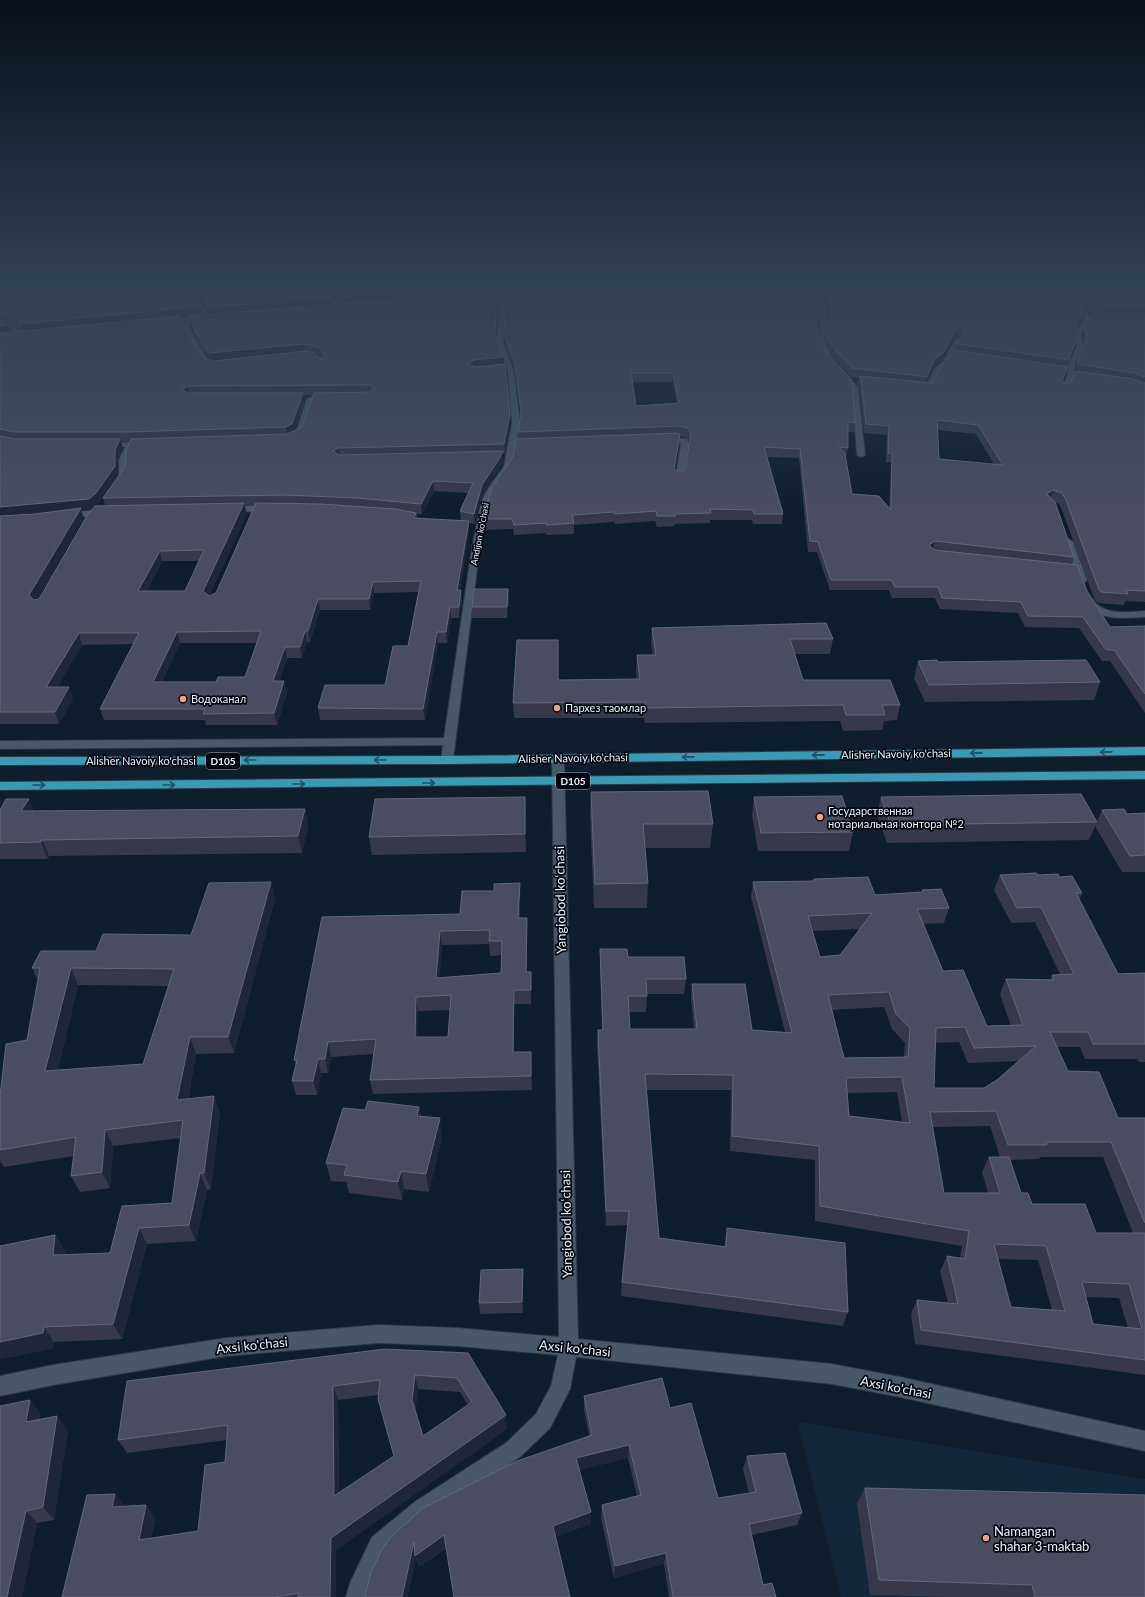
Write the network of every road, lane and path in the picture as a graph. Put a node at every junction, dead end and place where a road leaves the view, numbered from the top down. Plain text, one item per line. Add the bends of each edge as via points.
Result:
1 (206, 362) edge
2 (320, 362) edge
3 (504, 362) edge
4 (832, 362) edge
5 (948, 362) edge
6 (1076, 362) edge
7 (224, 365) edge
8 (321, 365) edge
9 (1040, 368) edge
10 (1073, 375) junction
11 (848, 380) junction
12 (856, 381) dead end
13 (917, 390) edge
14 (1064, 390) edge
15 (311, 399) edge
16 (282, 440) edge
17 (657, 440) edge
18 (130, 444) junction
19 (154, 444) edge
20 (100, 445) edge
21 (861, 455) dead end
22 (679, 479) edge
23 (223, 509) edge
24 (277, 509) edge
25 (109, 512) edge
26 (95, 513) junction
27 (59, 517) edge
28 (86, 523) edge
29 (1065, 531) edge
30 (1145, 614) edge
31 (449, 741) junction
32 (0, 745) edge
33 (1145, 751) edge
34 (558, 758) junction
35 (447, 760) junction
36 (0, 761) edge
37 (1145, 775) edge
38 (558, 781) junction
39 (0, 786) edge
40 (569, 1347) junction
41 (0, 1386) edge
42 (1145, 1441) edge
43 (357, 1597) edge

1 - 7 street via 212,366
2 - 8 street
3 - 31 street, Andijon ko'chasi via 513,384 516,412 515,445 506,457 508,466 485,502 476,528
4 - 11 street
5 - 13 street via 938,368 928,390
6 - 10 street
9 - 10 street
10 - 14 street
11 - 12 street
11 - 21 street via 855,388
15 - 16 street via 298,436
17 - 22 street via 684,441
18 - 19 street
18 - 20 street
18 - 26 street via 123,460 123,476 103,506
23 - 24 street via 253,512
25 - 26 street
26 - 27 street
26 - 28 street
29 - 30 street via 1076,572 1093,607 1106,613
31 - 32 street
31 - 35 street, Andijon ko'chasi
33 -> 34 main road, Alisher Navoiy ko'chasi / D105
34 - 35 main road, Alisher Navoiy ko'chasi / D105
34 - 38 street, Yangiobod koʻchasi
35 -> 36 main road, Alisher Navoiy ko'chasi / D105
37 - 38 main road, Alisher Navoiy ko'chasi / D105
39 -> 38 main road, Alisher Navoiy ko'chasi / D105
38 - 40 street, Yangiobod koʻchasi
40 - 41 street, Axsi ko'chasi via 458,1337 378,1334 226,1347
40 - 42 street, Axsi ko'chasi via 832,1374
40 - 43 street, Yangiobod koʻchasi via 560,1389 542,1421 513,1450 423,1508 380,1545

